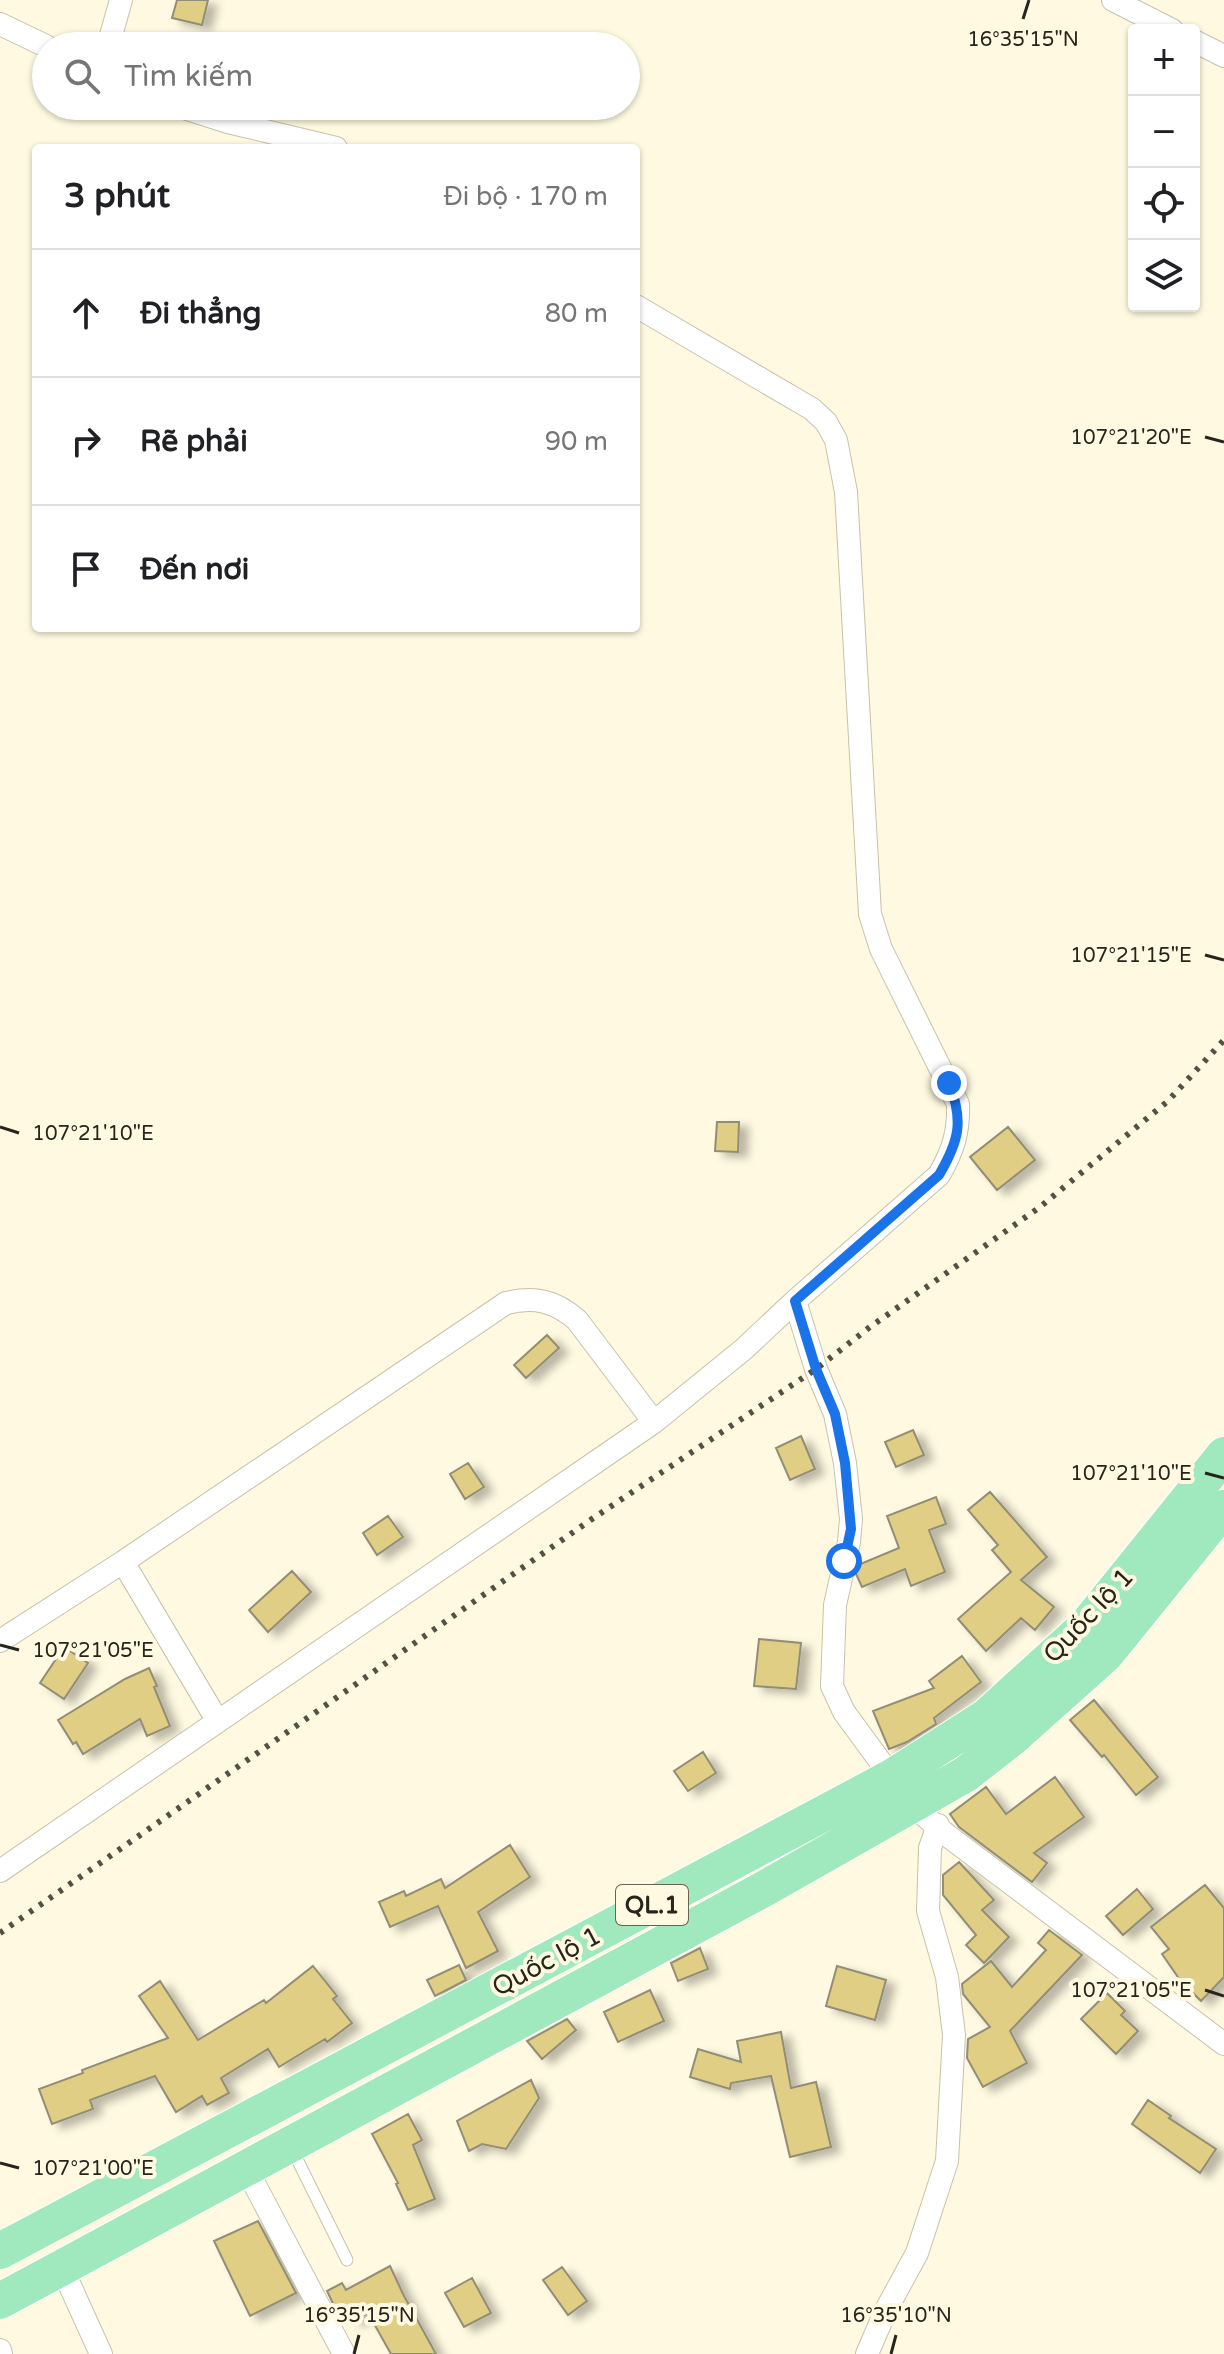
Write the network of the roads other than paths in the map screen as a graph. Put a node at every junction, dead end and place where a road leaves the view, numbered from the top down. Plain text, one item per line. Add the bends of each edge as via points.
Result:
1 (121, 0) edge
2 (1113, 0) edge
3 (0, 24) edge
4 (1160, 24) edge
5 (112, 32) edge
6 (32, 39) edge
7 (1200, 44) edge
8 (1224, 56) edge
9 (222, 120) edge
10 (319, 144) edge
11 (640, 308) edge
12 (795, 1301) junction
13 (654, 1422) junction
14 (1224, 1455) edge
15 (1224, 1508) edge
16 (123, 1562) junction
17 (0, 1641) edge
18 (217, 1720) junction
19 (892, 1777) junction
20 (926, 1816) junction
21 (0, 1871) edge
22 (1224, 2044) edge
23 (290, 2146) junction
24 (247, 2170) junction
25 (0, 2251) edge
26 (347, 2260) dead end
27 (62, 2268) junction
28 (0, 2301) edge
29 (101, 2354) edge
30 (344, 2354) edge
31 (867, 2354) edge

1 - 5 street
2 - 4 street
3 - 6 street
7 - 8 street
9 - 10 street
11 - 12 street via 793,396 826,422 836,440 846,492 870,914 881,949 958,1104 956,1139 939,1175
12 - 13 street
12 - 19 street via 835,1414 851,1519 835,1605 832,1686 844,1712
13 - 16 street via 565,1309 537,1299 506,1303
13 - 18 street
14 - 19 highway, Quốc lộ 1 / QL.1 via 1085,1627 986,1717
15 - 20 highway, Quốc lộ 1 / QL.1 via 1106,1654 966,1774
16 - 17 street
16 - 18 street
18 - 21 street
19 - 20 street
19 - 25 highway, Quốc lộ 1 / QL.1
20 - 22 street
20 - 23 highway, Quốc lộ 1 / QL.1
20 - 31 street via 928,1899 947,1977 954,2035 947,2161 917,2253
23 - 24 highway, Quốc lộ 1 / QL.1
23 - 26 lane
24 - 27 highway, Quốc lộ 1 / QL.1
24 - 30 street
27 - 28 highway, Quốc lộ 1 / QL.1
27 - 29 street

